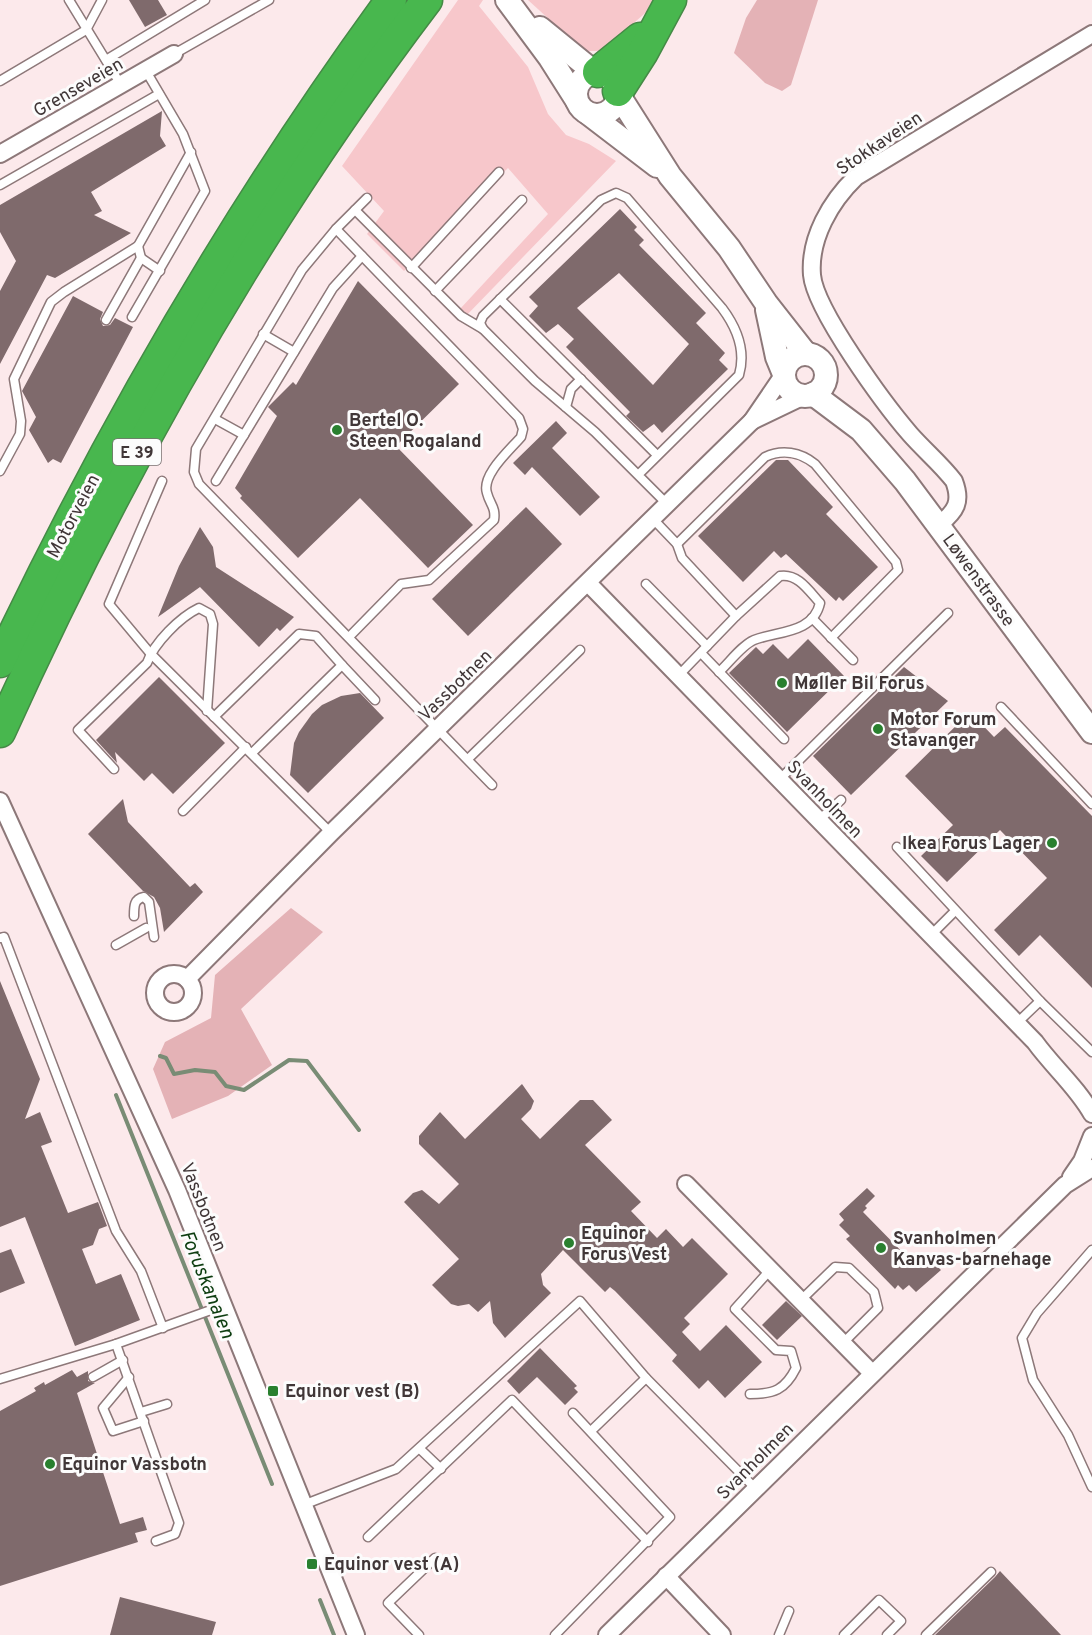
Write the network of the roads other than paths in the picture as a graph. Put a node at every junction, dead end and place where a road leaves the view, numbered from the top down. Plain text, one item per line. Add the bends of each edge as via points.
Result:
1 (69, 0) edge
2 (102, 0) edge
3 (205, 0) edge
4 (269, 0) edge
5 (391, 0) edge
6 (427, 0) edge
7 (508, 0) edge
8 (671, 0) edge
9 (87, 30) junction
10 (1092, 34) edge
11 (174, 54) joint
12 (106, 60) junction
13 (146, 71) junction
14 (0, 81) edge
15 (607, 82) junction
16 (121, 85) junction
17 (159, 94) junction
18 (582, 107) junction
19 (191, 152) junction
20 (0, 154) edge
21 (499, 172) dead end
22 (670, 176) junction
23 (0, 185) edge
24 (367, 198) dead end
25 (522, 200) dead end
26 (355, 210) junction
27 (336, 229) junction
28 (138, 246) junction
29 (362, 256) junction
30 (141, 258) junction
31 (411, 268) junction
32 (160, 271) junction
33 (435, 291) junction
34 (500, 299) junction
35 (766, 303) junction
36 (132, 317) dead end
37 (106, 320) dead end
38 (483, 329) junction
39 (263, 334) junction
40 (294, 352) junction
41 (806, 354) junction
42 (825, 369) junction
43 (784, 374) junction
44 (581, 379) junction
45 (809, 395) junction
46 (566, 407) junction
47 (215, 419) junction
48 (752, 421) junction
49 (861, 430) junction
50 (244, 435) junction
51 (657, 455) junction
52 (0, 471) edge
53 (638, 475) junction
54 (162, 481) dead end
55 (216, 481) dead end
56 (668, 506) junction
57 (654, 520) junction
58 (939, 525) junction
59 (677, 544) junction
60 (588, 583) junction
61 (646, 584) dead end
62 (948, 613) dead end
63 (736, 616) junction
64 (812, 618) junction
65 (349, 637) junction
66 (831, 638) junction
67 (580, 650) dead end
68 (704, 650) junction
69 (150, 653) junction
70 (853, 660) dead end
71 (0, 662) edge
72 (342, 665) junction
73 (719, 672) junction
74 (678, 676) junction
75 (375, 700) dead end
76 (1000, 707) dead end
77 (211, 714) junction
78 (438, 729) junction
79 (0, 732) edge
80 (1092, 732) edge
81 (784, 739) dead end
82 (249, 750) junction
83 (468, 759) junction
84 (114, 769) dead end
85 (779, 780) junction
86 (492, 785) dead end
87 (841, 800) dead end
88 (0, 801) edge
89 (1092, 804) edge
90 (183, 811) dead end
91 (819, 820) junction
92 (331, 833) junction
93 (897, 847) dead end
94 (955, 911) junction
95 (134, 916) dead end
96 (146, 928) dead end
97 (931, 935) junction
98 (154, 937) dead end
99 (0, 938) edge
100 (117, 945) dead end
101 (187, 979) dead end
102 (1040, 1001) junction
103 (1017, 1023) junction
104 (1035, 1042) junction
105 (1092, 1052) edge
106 (1092, 1091) edge
107 (1092, 1114) edge
108 (1092, 1136) edge
109 (1092, 1168) edge
110 (686, 1184) dead end
111 (1065, 1185) junction
112 (1092, 1250) edge
113 (771, 1269) junction
114 (801, 1300) junction
115 (216, 1308) junction
116 (163, 1328) junction
117 (843, 1343) junction
118 (116, 1344) junction
119 (123, 1360) junction
120 (872, 1373) junction
121 (93, 1377) dead end
122 (129, 1377) junction
123 (0, 1378) edge
124 (646, 1378) junction
125 (750, 1394) dead end
126 (167, 1404) dead end
127 (573, 1413) dead end
128 (142, 1417) junction
129 (591, 1431) junction
130 (420, 1449) junction
131 (441, 1469) junction
132 (1092, 1487) edge
133 (755, 1488) junction
134 (303, 1505) junction
135 (368, 1537) dead end
136 (156, 1541) dead end
137 (648, 1542) junction
138 (435, 1558) dead end
139 (991, 1572) dead end
140 (666, 1576) junction
141 (789, 1611) dead end
142 (356, 1635) edge
143 (418, 1635) edge
144 (555, 1635) edge
145 (607, 1635) edge
146 (722, 1635) edge
147 (779, 1635) edge
148 (844, 1635) edge
149 (887, 1635) edge
150 (926, 1635) edge

1 - 9 lane
2 - 9 lane
3 - 12 lane
4 - 11 lane
5 - 71 highway, Motorveien / E 39 via 284,152 186,311 91,481
6 - 79 highway, E 39 via 340,119 204,331 76,569
7 - 15 main road
7 - 18 main road
8 - 15 highway via 654,28
9 - 12 lane
9 - 14 lane
10 - 58 street, Stokkaveien via 856,177 829,210 816,241 814,283 828,318 893,412 954,481 959,500 954,512
11 - 13 street, Grenseveien
12 - 16 lane
13 - 16 street, Grenseveien
13 - 17 lane
15 - 18 main road via 579,81
15 - 18 main road via 614,107 609,112 596,116
15 - 22 main road
16 - 20 street, Grenseveien
17 - 19 lane
17 - 23 lane
18 - 22 main road
19 - 28 lane
19 - 32 lane via 205,191
21 - 31 lane
22 - 35 main road via 729,248
24 - 26 lane
25 - 33 lane
26 - 27 lane
26 - 31 lane
27 - 29 lane
27 - 39 lane via 302,270
28 - 30 lane
28 - 52 lane via 51,302 14,379 20,434
29 - 40 lane via 333,288
29 - 65 lane via 519,418 523,429 521,437 486,480 486,492 495,509 494,520 429,580 401,584
30 - 32 lane
30 - 37 lane
31 - 33 lane
32 - 36 lane
33 - 38 lane via 468,321
34 - 38 lane via 481,319
34 - 44 lane
34 - 51 lane via 602,200 616,193 627,198 729,317 742,353 739,375
35 - 41 main road
35 - 43 main road
38 - 46 lane
39 - 40 lane
39 - 47 lane
40 - 50 lane
41 - 42 main road via 821,361
41 - 43 main road via 791,359
42 - 45 main road via 824,384
42 - 49 main road, Løwenstrasse
43 - 45 main road via 788,387
43 - 48 street, Vassbotnen
44 - 46 lane via 571,389
44 - 51 lane
45 - 48 street, Vassbotnen
45 - 49 main road, Løwenstrasse
46 - 53 lane
47 - 50 lane
47 - 65 lane via 196,449 194,472 199,484
48 - 56 street, Vassbotnen
49 - 58 main road, Løwenstrasse
50 - 55 lane
51 - 53 lane
53 - 56 lane
54 - 69 lane via 109,604
56 - 57 street, Vassbotnen
57 - 59 lane
57 - 60 street, Vassbotnen
58 - 80 main road, Løwenstrasse
59 - 63 lane via 682,558
59 - 66 lane via 765,457 773,453 805,456 896,562 898,570
60 - 74 street, Svanholmen
60 - 78 street, Vassbotnen
61 - 68 lane
62 - 85 lane
63 - 64 lane via 780,576 789,575 820,603
63 - 68 lane
64 - 66 lane
64 - 73 lane via 794,631 753,641
65 - 78 lane
66 - 70 lane
67 - 83 lane
68 - 73 lane
68 - 74 lane
69 - 77 lane
69 - 77 lane via 189,612 199,608 210,614
69 - 84 lane via 147,663 78,730
72 - 75 lane
72 - 77 lane via 316,636 299,634
72 - 82 lane
73 - 81 lane
74 - 85 street, Svanholmen
76 - 89 lane
77 - 82 lane
78 - 83 lane
78 - 92 street, Vassbotnen
82 - 90 lane
82 - 92 lane
83 - 86 lane
85 - 91 street, Svanholmen
87 - 91 lane
88 - 115 street, Vassbotnen via 177,1190
91 - 97 street, Svanholmen
92 - 101 street, Vassbotnen
93 - 94 lane
94 - 97 lane
94 - 102 lane
95 - 98 lane via 134,904 144,897 149,902
96 - 100 lane
97 - 103 street, Svanholmen
99 - 116 lane via 4,937 116,1231 141,1271
102 - 103 lane
102 - 105 lane
103 - 104 street, Svanholmen
104 - 106 street, Svanholmen
104 - 107 street, Svanholmen via 1083,1097
108 - 111 street, Svanholmen via 1082,1161
109 - 111 street, Svanholmen
110 - 113 street
111 - 120 street, Svanholmen
112 - 132 lane via 1037,1313 1023,1338 1034,1380 1068,1435
113 - 114 street
113 - 125 lane via 735,1309 776,1350 791,1351 796,1368 779,1391
114 - 117 street
114 - 117 lane via 835,1267 849,1268 874,1292 878,1308
115 - 116 lane
115 - 134 street, Vassbotnen
116 - 118 lane
117 - 120 street
118 - 119 lane
118 - 123 lane
119 - 121 lane
119 - 122 lane
120 - 133 street, Svanholmen
122 - 128 lane
122 - 128 lane via 103,1408 113,1431
124 - 129 lane
124 - 130 lane via 580,1301
124 - 133 lane
126 - 128 lane
127 - 129 lane
128 - 136 lane via 179,1523 175,1534
129 - 137 lane via 670,1517
130 - 131 lane
130 - 134 lane via 396,1469
131 - 135 lane
131 - 137 lane via 512,1400
133 - 140 street, Svanholmen
134 - 142 street, Vassbotnen
137 - 144 lane
138 - 143 lane via 388,1603
139 - 150 lane
140 - 145 street, Svanholmen
140 - 146 street
141 - 147 lane
148 - 149 lane via 879,1600 901,1621

